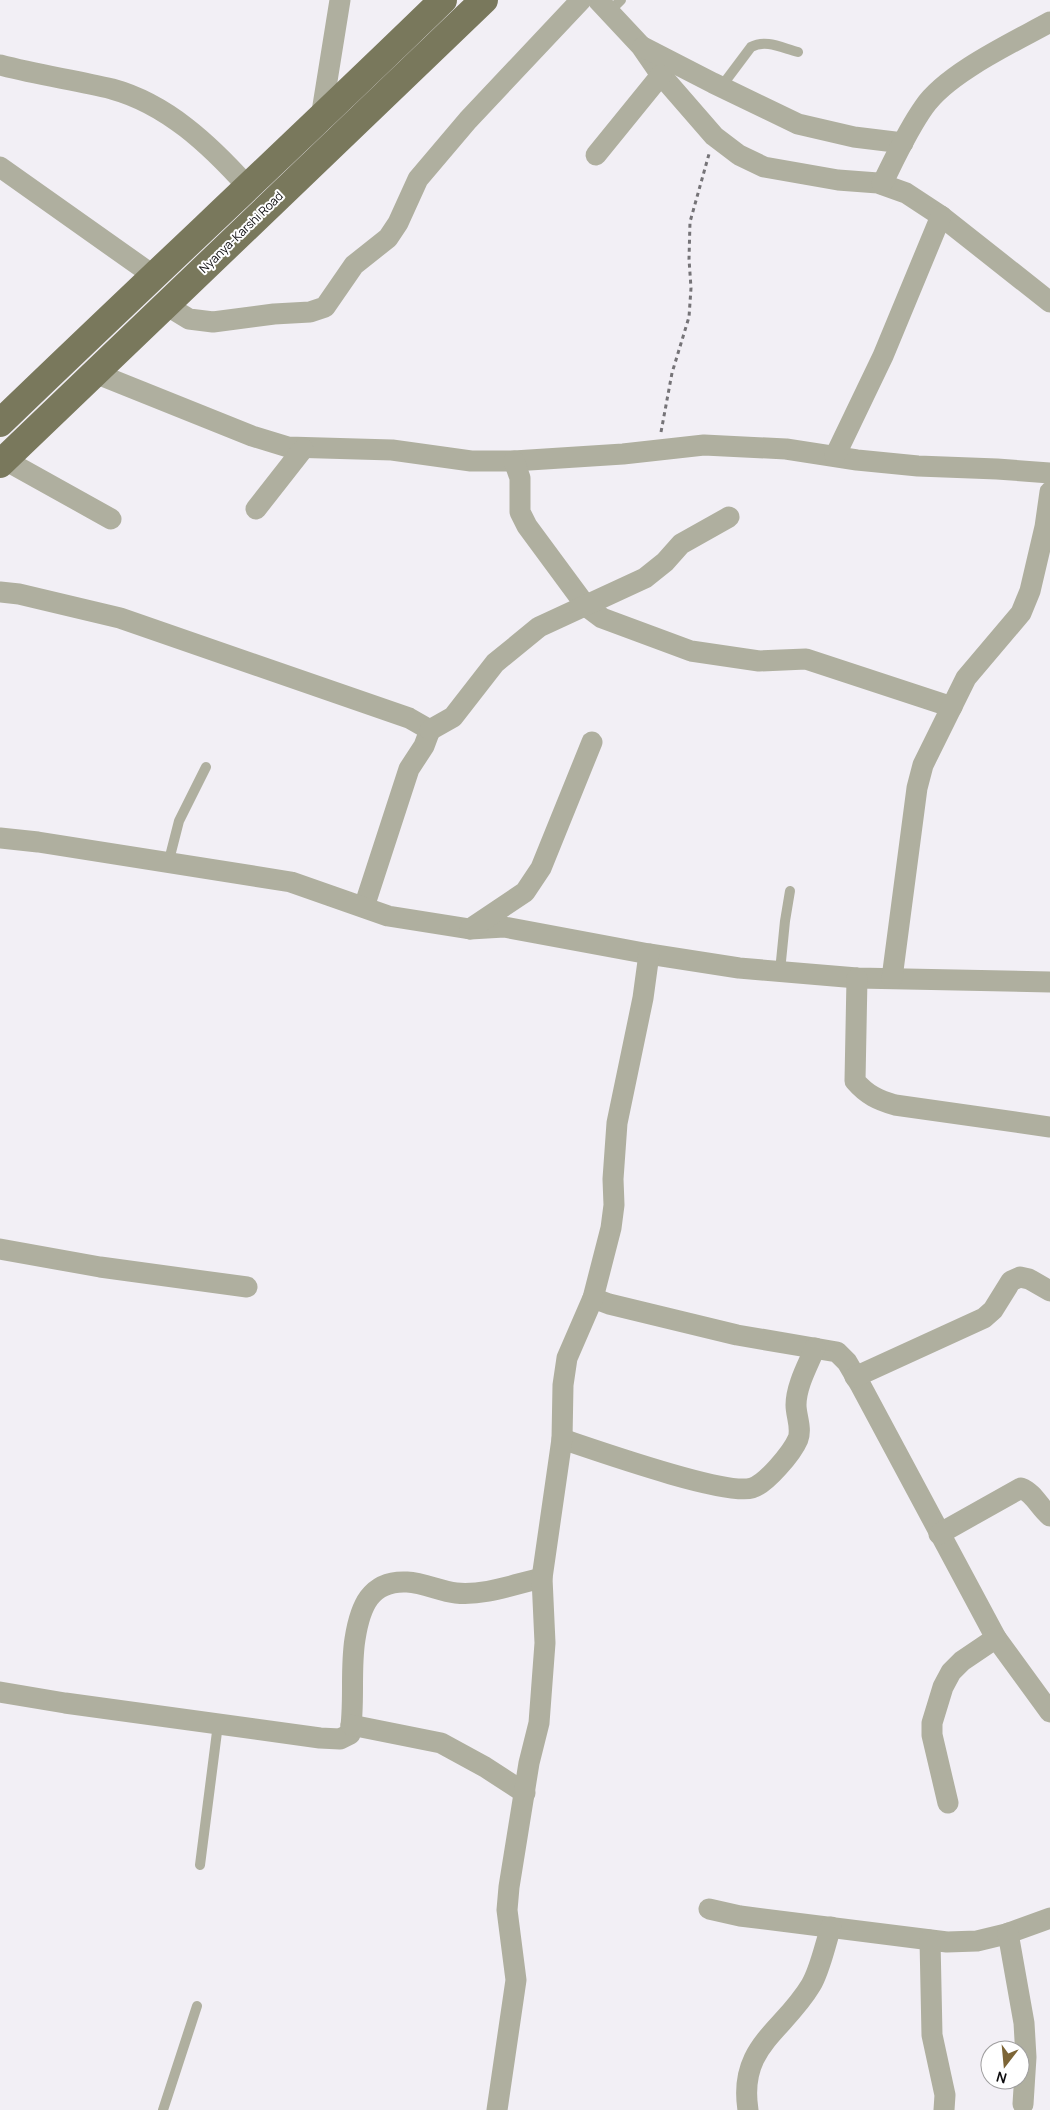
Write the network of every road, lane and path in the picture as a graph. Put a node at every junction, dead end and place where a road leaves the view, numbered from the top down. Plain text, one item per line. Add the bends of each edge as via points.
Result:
1 (340, 0) edge
2 (443, 0) edge
3 (484, 0) edge
4 (581, 0) edge
5 (610, 4) edge
6 (1050, 22) edge
7 (641, 46) junction
8 (798, 52) dead end
9 (0, 65) edge
10 (661, 75) junction
11 (721, 87) junction
12 (321, 118) junction
13 (714, 136) junction
14 (903, 143) junction
15 (596, 155) dead end
16 (0, 167) edge
17 (882, 184) junction
18 (247, 186) junction
19 (941, 216) junction
20 (154, 276) junction
21 (1050, 302) edge
22 (166, 305) junction
23 (95, 373) junction
24 (0, 423) edge
25 (303, 449) junction
26 (657, 450) junction
27 (835, 456) junction
28 (514, 460) junction
29 (2, 462) edge
30 (1050, 473) edge
31 (1050, 492) edge
32 (256, 509) dead end
33 (729, 517) dead end
34 (111, 519) dead end
35 (0, 592) edge
36 (586, 606) junction
37 (952, 707) junction
38 (430, 730) junction
39 (592, 742) dead end
40 (206, 767) dead end
41 (0, 838) edge
42 (168, 864) junction
43 (790, 891) dead end
44 (364, 907) junction
45 (470, 930) junction
46 (649, 954) junction
47 (780, 971) junction
48 (857, 978) junction
49 (892, 978) junction
50 (1050, 982) edge
51 (1050, 1126) edge
52 (0, 1249) edge
53 (247, 1288) dead end
54 (1050, 1291) edge
55 (593, 1298) junction
56 (814, 1348) junction
57 (855, 1377) junction
58 (562, 1439) junction
59 (1050, 1516) edge
60 (939, 1534) junction
61 (542, 1578) junction
62 (996, 1638) junction
63 (0, 1692) edge
64 (1050, 1712) edge
65 (218, 1724) junction
66 (351, 1724) junction
67 (525, 1793) junction
68 (948, 1803) dead end
69 (200, 1865) dead end
70 (708, 1909) dead end
71 (1050, 1918) edge
72 (831, 1927) junction
73 (1008, 1933) junction
74 (930, 1940) junction
75 (197, 2006) dead end
76 (1023, 2104) dead end
77 (163, 2110) edge
78 (498, 2110) edge
79 (748, 2110) edge
80 (944, 2110) edge

1 - 12 street
2 - 12 main road
3 - 22 main road, Nyanya-Karshi Road
4 - 22 street via 424,171 388,238 354,265 325,307 310,312 213,322 189,319
5 - 7 street
6 - 14 street via 948,82 924,105
7 - 10 street
7 - 11 street
8 - 11 lane via 765,43 755,45
9 - 18 street via 113,90 163,112 220,156
10 - 13 street
10 - 15 street
11 - 14 street via 798,124 854,137
12 - 18 main road
13 - 17 street via 739,155 764,167
13 - 26 path via 690,222 689,317 672,373
14 - 17 street
16 - 20 street
17 - 19 street via 906,193
18 - 20 main road
19 - 21 street
19 - 27 street via 884,356
20 - 24 main road
22 - 23 main road, Nyanya-Karshi Road
23 - 25 street via 252,436
23 - 29 main road, Nyanya-Karshi Road
25 - 28 street via 392,450 471,460
25 - 32 street
26 - 27 street via 704,445 786,449
26 - 28 street
27 - 30 street via 918,466
28 - 36 street via 520,478 520,512
29 - 34 street
31 - 37 street via 1030,591 1020,613 966,678
33 - 36 street via 681,544 644,578
35 - 38 street via 120,618 409,718
36 - 37 street via 602,618 690,651 759,661 806,659
36 - 38 street via 539,627 495,663 453,717
37 - 49 street via 923,765 917,788
38 - 44 street via 409,769
39 - 45 street via 541,868 525,892
40 - 42 lane via 179,821
41 - 42 street
42 - 44 street via 291,882
43 - 47 lane
44 - 45 street via 388,916
45 - 46 street via 504,927
46 - 47 street
46 - 55 street via 617,1123 611,1228
47 - 48 street
48 - 49 street
48 - 51 street via 855,1081 865,1092 895,1105
49 - 50 street
52 - 53 street
54 - 57 street via 1029,1279 1020,1277 1010,1281 993,1310 984,1318
55 - 56 street via 737,1335
55 - 58 street via 567,1358
56 - 57 street via 837,1352
56 - 58 street via 800,1384 796,1405 798,1438 766,1480 753,1488 738,1490 677,1475
57 - 60 street
58 - 61 street
59 - 60 street via 1029,1491 1021,1488
60 - 62 street
61 - 66 street via 482,1592 456,1593 408,1582 388,1584 372,1593 360,1612 354,1641
61 - 67 street via 545,1643 538,1723
62 - 64 street
62 - 68 street via 951,1672 932,1723
63 - 65 street
65 - 66 street via 340,1740 350,1734
65 - 69 lane
66 - 67 street via 441,1743
67 - 78 street via 509,1886 507,1910 516,1980
70 - 72 street
71 - 73 street
72 - 74 street
72 - 79 street via 811,1984 759,2047 748,2072 745,2094
73 - 74 street via 977,1941
73 - 76 street via 1024,2023
74 - 80 street via 932,2034 945,2095
75 - 77 lane

